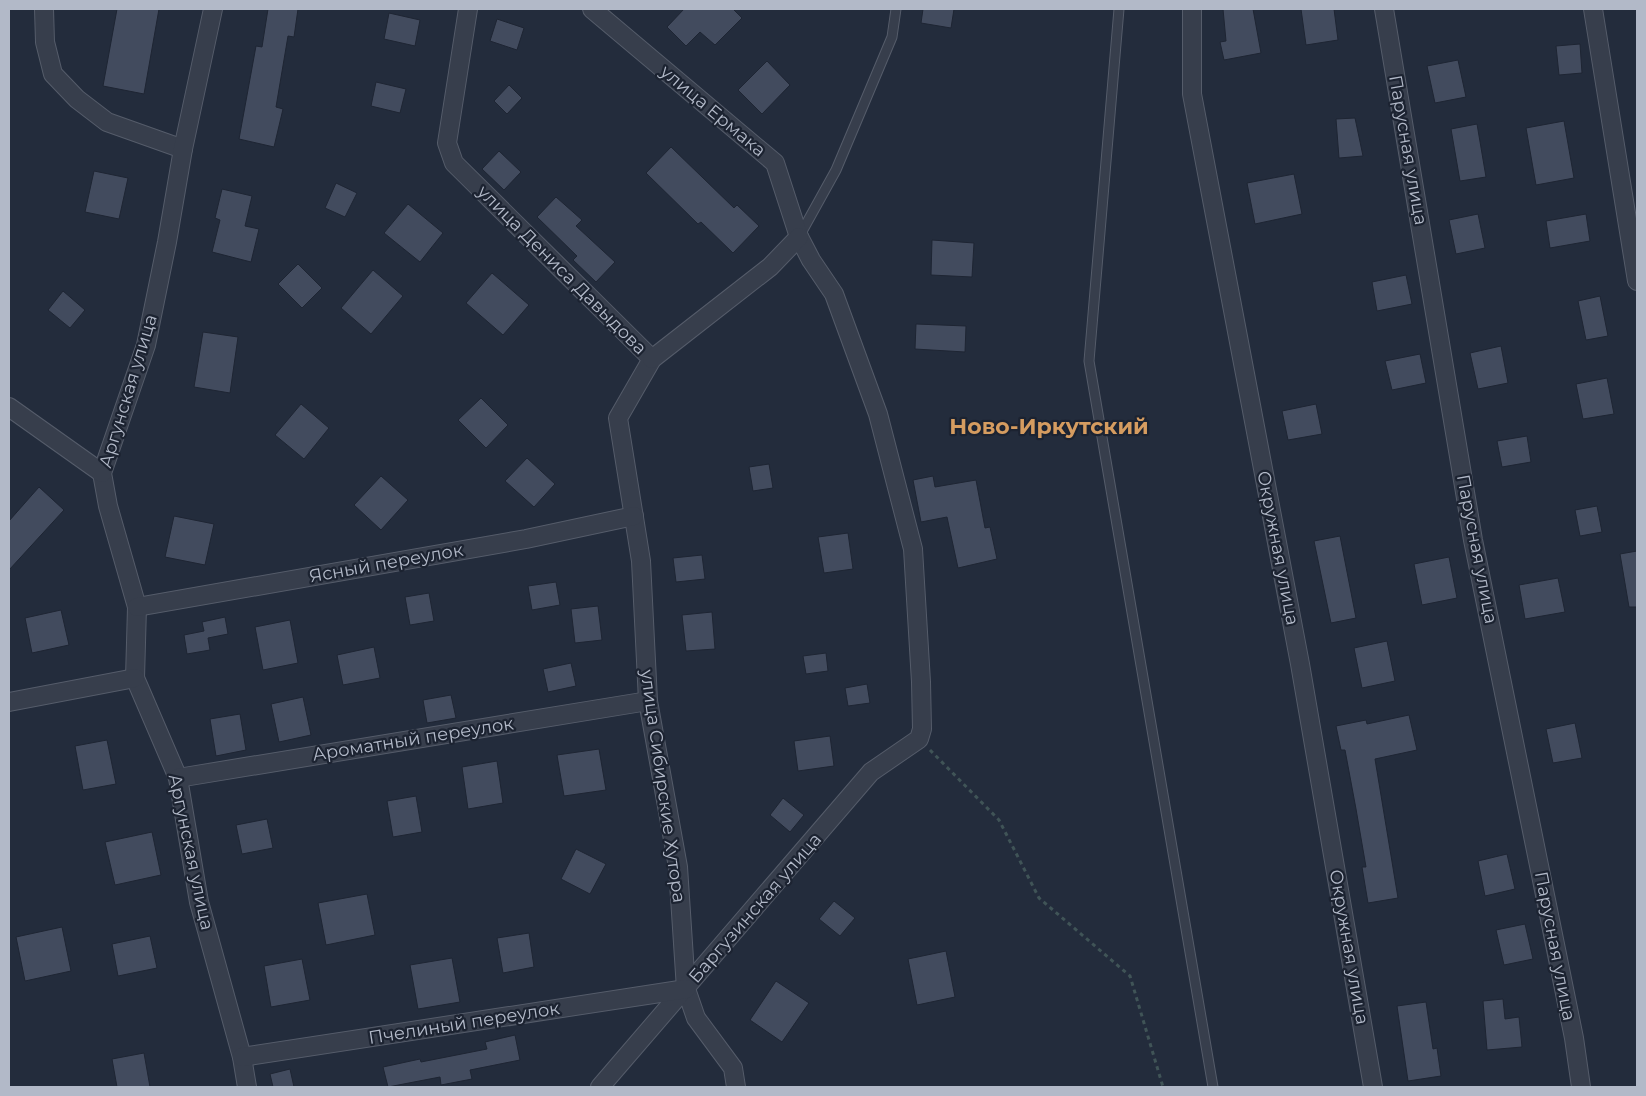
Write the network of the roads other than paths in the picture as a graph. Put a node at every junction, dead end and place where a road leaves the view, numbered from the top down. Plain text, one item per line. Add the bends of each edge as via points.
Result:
1 (44, 9) edge
2 (213, 9) edge
3 (468, 9) edge
4 (592, 9) edge
5 (896, 9) edge
6 (1119, 9) edge
7 (1192, 9) edge
8 (1384, 9) edge
9 (1592, 9) edge
10 (182, 149) junction
11 (799, 236) junction
12 (1637, 281) edge
13 (652, 359) junction
14 (9, 407) edge
15 (102, 473) junction
16 (634, 516) junction
17 (641, 561) joint
18 (138, 607) junction
19 (135, 678) junction
20 (648, 700) junction
21 (9, 702) edge
22 (919, 739) joint
23 (178, 778) junction
24 (686, 989) junction
25 (242, 1057) junction
26 (247, 1087) edge
27 (600, 1087) edge
28 (736, 1087) edge
29 (1213, 1087) edge
30 (1373, 1087) edge
31 (1581, 1087) edge

1 - 10 street via 45,42 53,74 77,99 107,122
2 - 10 street, Аргунская улица
3 - 13 street, улица Дениса Давыдова via 447,143 454,163
4 - 11 street, улица Ермака via 774,163
5 - 11 lane via 892,37 836,170
6 - 29 lane via 1089,361
7 - 30 street, Окружная улица via 1192,94 1300,664
8 - 31 street, Парусная улица via 1474,540 1574,1038
9 - 12 street
10 - 15 street, Аргунская улица via 146,345
11 - 13 street via 770,267
11 - 22 street, улица Ермака via 834,294 878,414 912,549 921,682 922,729
13 - 16 street, улица Дениса Давыдова via 618,418
14 - 15 street
15 - 18 street, Аргунская улица via 108,506
16 - 17 street, улица Дениса Давыдова
16 - 18 street, Ясный переулок via 526,539
17 - 20 street, улица Сибирские Хутора
18 - 19 street, Аргунская улица
19 - 21 street
19 - 23 street, Аргунская улица
20 - 23 street, Ароматный переулок
20 - 24 street, улица Сибирские Хутора via 678,868
22 - 24 street, Баргузинская улица via 871,772
23 - 25 street, Аргунская улица via 199,902
24 - 25 street, Пчелиный переулок
24 - 27 street, Баргузинская улица
24 - 28 street, улица Сибирские Хутора via 696,1018 733,1068
25 - 26 street, Аргунская улица

